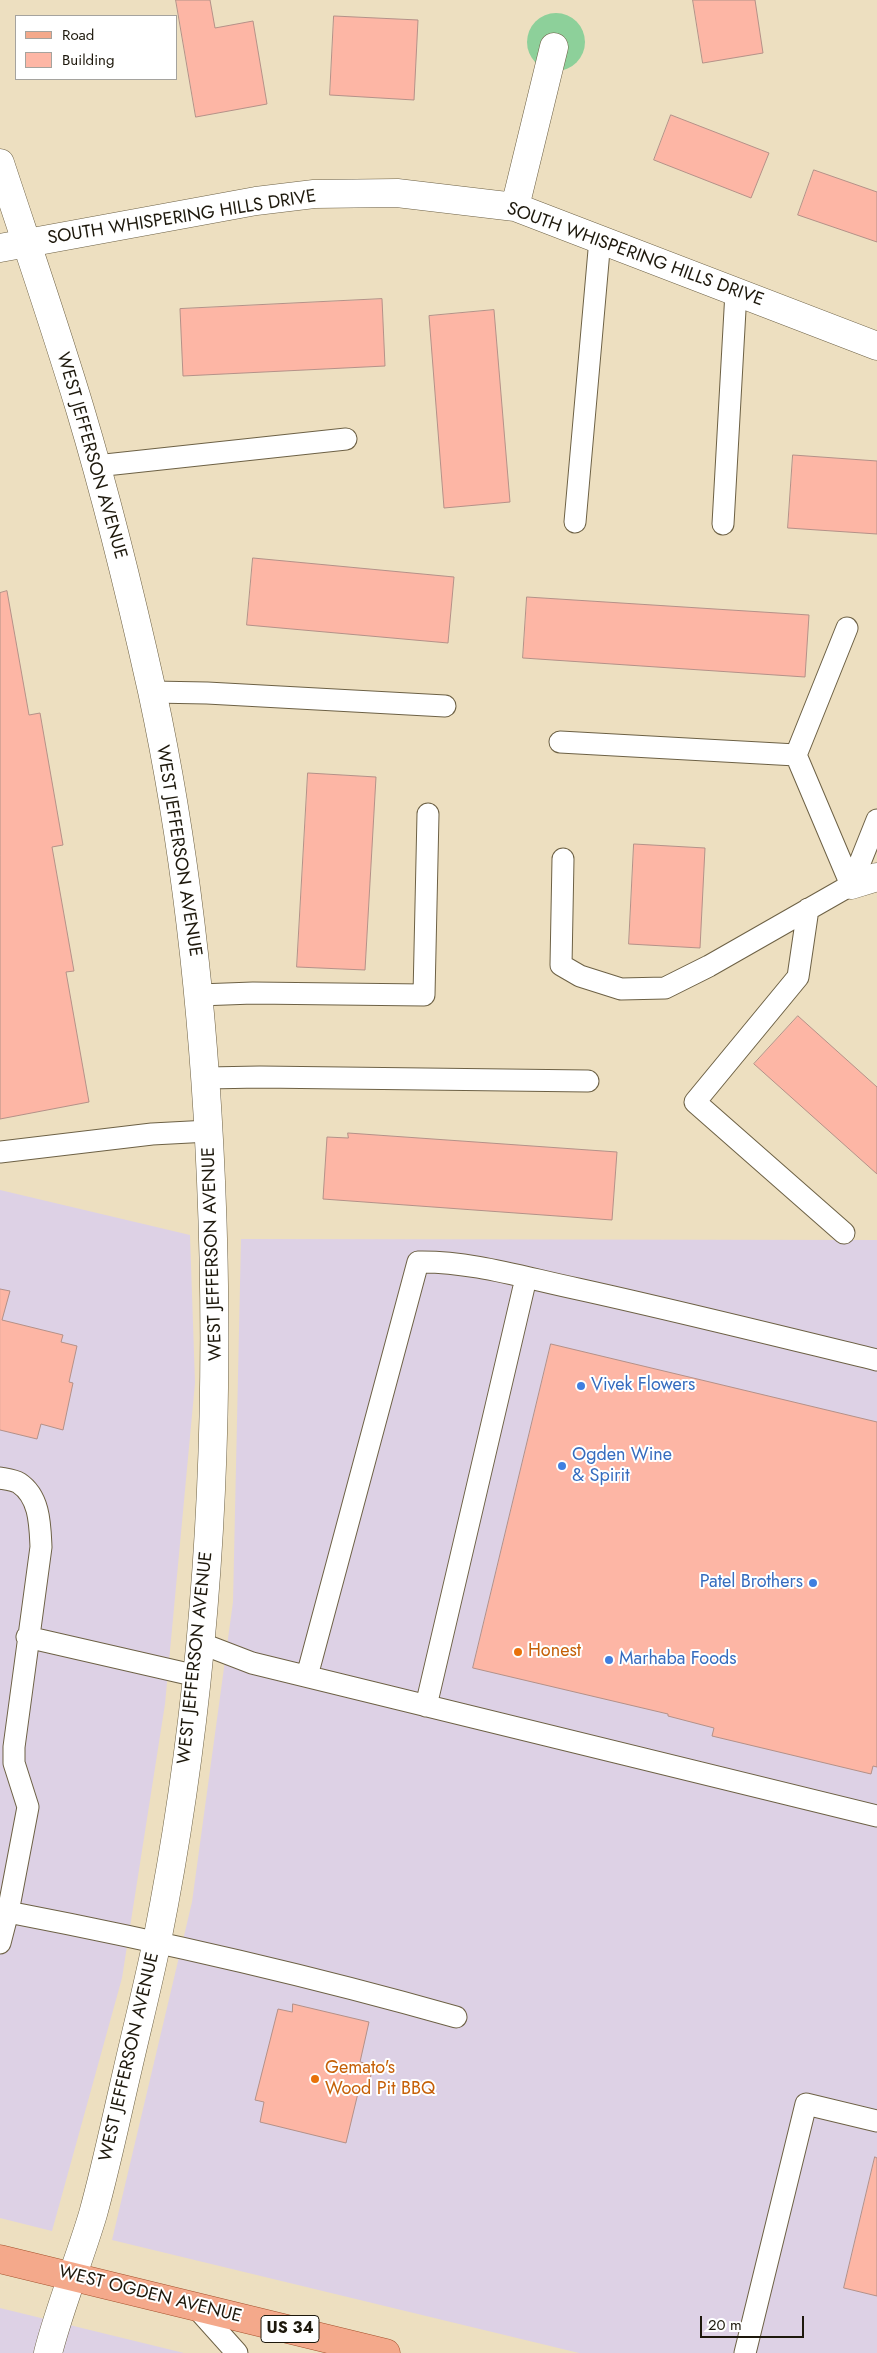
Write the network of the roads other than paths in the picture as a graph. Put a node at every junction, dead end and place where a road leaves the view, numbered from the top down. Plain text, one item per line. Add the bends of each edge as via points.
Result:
1 (554, 47) dead end
2 (0, 163) edge
3 (515, 206) junction
4 (600, 239) junction
5 (26, 243) junction
6 (0, 248) edge
7 (736, 292) junction
8 (877, 346) edge
9 (346, 439) dead end
10 (96, 466) junction
11 (574, 522) dead end
12 (723, 524) dead end
13 (847, 628) dead end
14 (152, 692) junction
15 (445, 706) dead end
16 (560, 742) dead end
17 (796, 754) junction
18 (428, 814) dead end
19 (877, 820) edge
20 (563, 859) dead end
21 (877, 877) edge
22 (851, 885) junction
23 (808, 909) junction
24 (199, 995) junction
25 (206, 1078) junction
26 (588, 1081) dead end
27 (209, 1130) junction
28 (0, 1152) edge
29 (844, 1233) dead end
30 (526, 1278) junction
31 (877, 1360) edge
32 (0, 1478) edge
33 (27, 1637) junction
34 (200, 1643) junction
35 (197, 1676) junction
36 (307, 1676) junction
37 (426, 1706) junction
38 (7, 1762) edge
39 (877, 1816) edge
40 (8, 1912) junction
41 (157, 1941) junction
42 (0, 1943) edge
43 (456, 2017) dead end
44 (877, 2120) edge
45 (0, 2259) edge
46 (73, 2275) junction
47 (194, 2305) junction
48 (48, 2353) edge
49 (237, 2353) edge
50 (386, 2353) edge
51 (746, 2353) edge

1 - 3 street
2 - 5 street, WEST JEFFERSON AVENUE
3 - 4 street, SOUTH WHISPERING HILLS DRIVE
3 - 5 street, SOUTH WHISPERING HILLS DRIVE via 398,193 314,194 256,201
4 - 7 street, SOUTH WHISPERING HILLS DRIVE
4 - 11 lane
5 - 6 street, SOUTH WHISPERING HILLS DRIVE
5 - 10 street, WEST JEFFERSON AVENUE
7 - 8 street, SOUTH WHISPERING HILLS DRIVE
7 - 12 lane
9 - 10 lane
10 - 14 street, WEST JEFFERSON AVENUE
13 - 17 lane
14 - 15 lane
14 - 24 street, WEST JEFFERSON AVENUE via 178,831
16 - 17 lane
17 - 22 lane
18 - 24 lane via 424,995
19 - 22 lane
20 - 23 lane via 561,965 580,976 621,989 665,988
21 - 22 street
22 - 23 lane
23 - 29 lane via 798,977 695,1102
24 - 25 street, WEST JEFFERSON AVENUE
25 - 26 lane
25 - 27 street, WEST JEFFERSON AVENUE
27 - 28 lane
27 - 34 street, WEST JEFFERSON AVENUE via 216,1386
30 - 31 lane
30 - 36 lane via 450,1261 418,1262
30 - 37 lane
32 - 33 lane via 19,1484 34,1501 40,1524 41,1548
33 - 35 lane
33 - 38 lane via 14,1747
34 - 35 street, WEST JEFFERSON AVENUE
34 - 36 lane via 252,1663
35 - 41 street, WEST JEFFERSON AVENUE via 182,1793
36 - 37 lane
37 - 39 lane
38 - 40 lane via 28,1807
40 - 41 lane
40 - 42 lane
41 - 43 lane via 355,1988
41 - 46 street, WEST JEFFERSON AVENUE via 93,2213
44 - 51 lane via 806,2104
45 - 46 main road, WEST OGDEN AVENUE / US 34
46 - 47 main road, WEST OGDEN AVENUE / US 34
46 - 48 street, WEST JEFFERSON AVENUE
47 - 49 lane
47 - 50 main road, WEST OGDEN AVENUE / US 34

